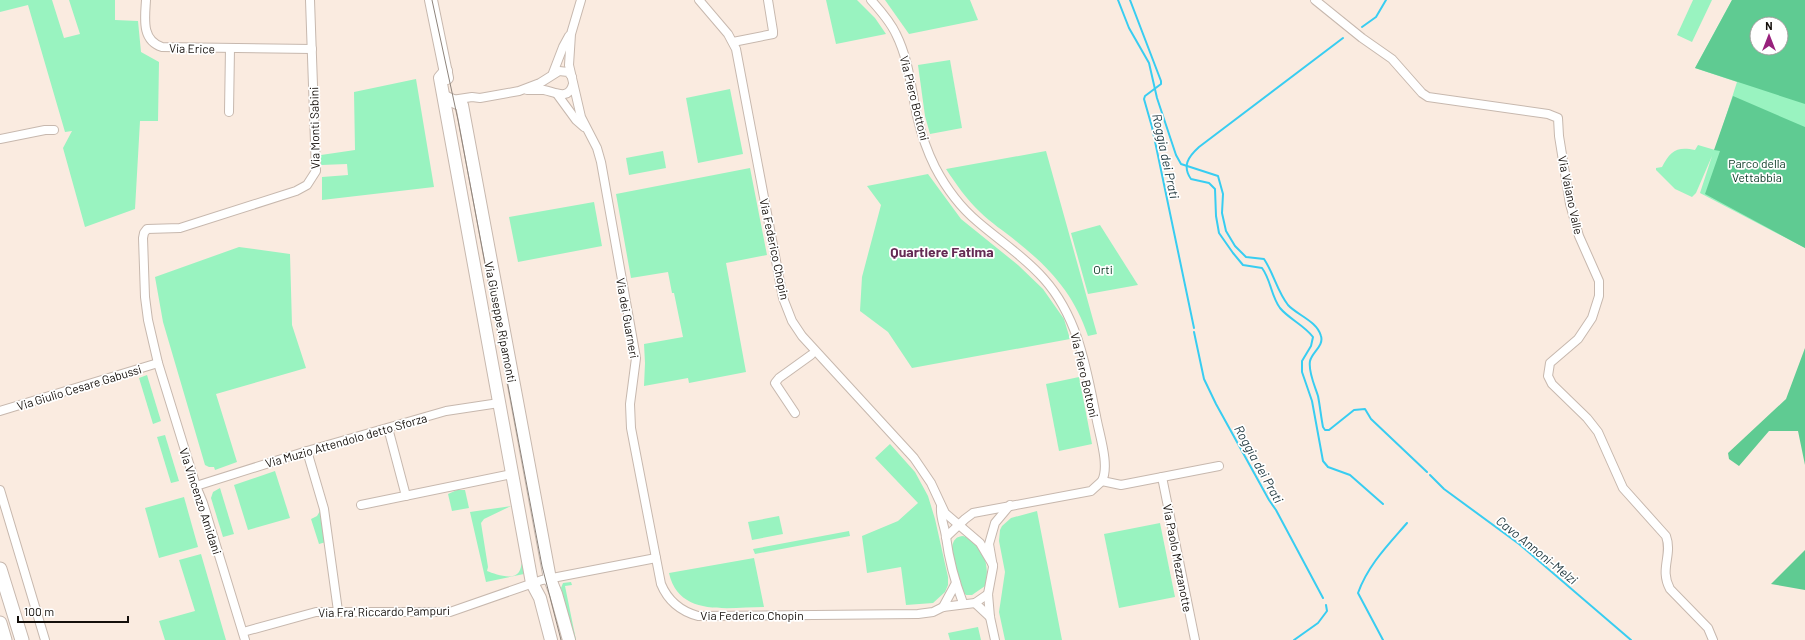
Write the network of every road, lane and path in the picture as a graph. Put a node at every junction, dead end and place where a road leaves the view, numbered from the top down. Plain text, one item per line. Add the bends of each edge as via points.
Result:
1 (146, 0) edge
2 (310, 0) edge
3 (430, 0) edge
4 (581, 0) edge
5 (699, 0) edge
6 (768, 0) edge
7 (871, 0) edge
8 (1315, 0) edge
9 (571, 34) junction
10 (733, 42) junction
11 (230, 48) junction
12 (312, 49) junction
13 (552, 75) junction
14 (573, 80) junction
15 (519, 91) junction
16 (556, 94) junction
17 (451, 102) junction
18 (229, 112) dead end
19 (586, 128) junction
20 (54, 130) dead end
21 (0, 139) edge
22 (811, 355) dead end
23 (158, 363) junction
24 (499, 403) junction
25 (0, 411) edge
26 (795, 413) dead end
27 (388, 428) junction
28 (307, 451) junction
29 (1219, 466) dead end
30 (512, 474) junction
31 (1162, 477) junction
32 (1102, 481) junction
33 (196, 486) junction
34 (0, 490) edge
35 (406, 496) junction
36 (361, 505) dead end
37 (1010, 505) junction
38 (941, 506) junction
39 (959, 528) junction
40 (946, 537) junction
41 (656, 558) junction
42 (993, 564) junction
43 (0, 569) edge
44 (550, 579) junction
45 (532, 583) junction
46 (956, 583) junction
47 (988, 594) junction
48 (963, 603) junction
49 (975, 603) junction
50 (943, 607) junction
51 (338, 611) junction
52 (990, 617) junction
53 (0, 623) edge
54 (244, 636) edge
55 (5, 640) edge
56 (22, 640) edge
57 (45, 640) edge
58 (551, 640) edge
59 (569, 640) edge
60 (995, 640) edge
61 (1195, 640) edge
62 (1713, 640) edge

1 - 11 street, Via Erice via 146,30 149,40 156,45
2 - 12 street, Via Monti Sabini
3 - 17 street, Via Giuseppe Ripamonti via 446,71 440,78
4 - 9 street
5 - 10 street, Via Federico Chopin
6 - 10 street via 774,31 772,34
7 - 32 street, Via Piero Bottoni via 887,18 901,44 920,128 935,167 944,182 963,208 1045,279 1070,316 1087,372 1105,465
8 - 62 street, Via Vaiano Valle via 1392,59 1428,97 1548,114 1558,118 1559,140 1570,204 1579,236 1599,281 1599,296 1592,318 1578,339 1553,360 1549,366 1548,376 1552,384 1598,432 1623,488 1666,536 1666,582 1670,590 1708,628
9 - 13 street
9 - 14 street, Via dei Guarneri via 569,56
10 - 38 street, Via Federico Chopin via 783,298 792,321 802,336 920,466
11 - 12 street
11 - 18 street
12 - 23 street, Via Monti Sabini via 316,171 307,185 296,191 180,228 153,228 144,233 145,297
13 - 14 street via 562,70 568,72
13 - 15 street
13 - 16 street via 549,85
14 - 16 street via 567,93
14 - 19 street, Via dei Guarneri
15 - 16 street via 541,90
15 - 17 street
16 - 19 street, Via dei Guarneri via 576,120
17 - 24 street, Via Giuseppe Ripamonti
17 - 44 street, Via Giuseppe Ripamonti
19 - 41 street, Via dei Guarneri via 600,158 634,346 636,371 630,418
20 - 21 street
22 - 26 street via 775,382
23 - 25 street, Via Giulio Cesare Gabussi
23 - 33 street, Via Vincenzo Amidani
24 - 27 street, Via Muzio Attendolo detto Sforza via 446,411
24 - 30 street, Via Giuseppe Ripamonti
27 - 28 street, Via Muzio Attendolo detto Sforza
27 - 35 street
28 - 33 street, Via Muzio Attendolo detto Sforza
28 - 51 street via 324,509
29 - 31 street
30 - 35 street
30 - 45 street, Via Giuseppe Ripamonti
31 - 32 street via 1121,486
31 - 61 street, Via Paolo Mezzanotte
32 - 37 street via 1089,491
33 - 54 street, Via Vincenzo Amidani
34 - 57 street
35 - 36 street
37 - 39 street via 973,513
37 - 42 street via 996,521 992,531 989,544
38 - 39 street, Via Federico Chopin
38 - 40 street, Via Federico Chopin via 940,513
39 - 40 street
39 - 42 street, Via Federico Chopin via 980,543
40 - 46 street, Via Federico Chopin via 946,547
41 - 44 street
41 - 50 street, Via Federico Chopin via 661,584 668,598 683,610 698,616 918,614 933,612
42 - 47 street
43 - 56 main road
44 - 45 street
44 - 59 street, Via Giuseppe Ripamonti
45 - 51 street, Via Fra' Riccardo Pampuri via 444,613
45 - 58 street, Via Giuseppe Ripamonti via 540,598
46 - 48 street, Via Federico Chopin
46 - 50 street
47 - 49 street
47 - 52 street
48 - 49 street
48 - 50 street, Via Federico Chopin
49 - 52 street
51 - 54 street, Via Fra' Riccardo Pampuri via 310,613
52 - 60 street
53 - 55 main road

